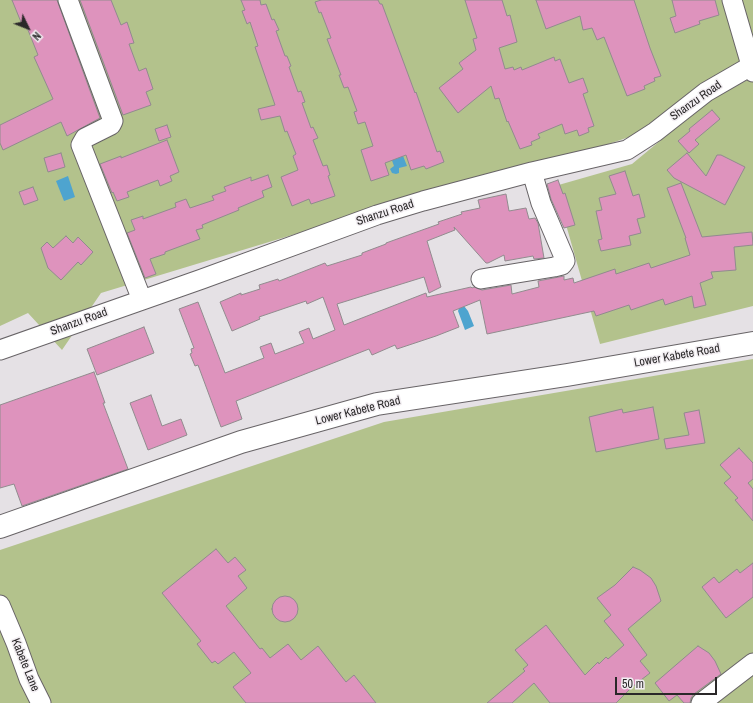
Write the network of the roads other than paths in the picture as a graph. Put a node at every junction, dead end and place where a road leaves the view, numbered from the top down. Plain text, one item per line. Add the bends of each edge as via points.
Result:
1 (68, 0) edge
2 (732, 0) edge
3 (752, 66) edge
4 (532, 172) junction
5 (481, 279) dead end
6 (142, 300) junction
7 (753, 343) edge
8 (0, 350) edge
9 (0, 527) edge
10 (0, 605) edge
11 (753, 663) edge
12 (41, 703) edge
13 (701, 703) edge

1 - 6 street via 113,121 111,125 85,138 81,145
2 - 3 street
3 - 4 street, Shanzu Road via 706,92 655,132 627,150
4 - 5 street via 541,203 565,261 562,265 554,267
4 - 6 street, Shanzu Road via 377,214
6 - 8 street, Shanzu Road
7 - 9 main road, Lower Kabete Road via 575,374 377,404 241,442
10 - 12 street, Kabete Lane
11 - 13 street

